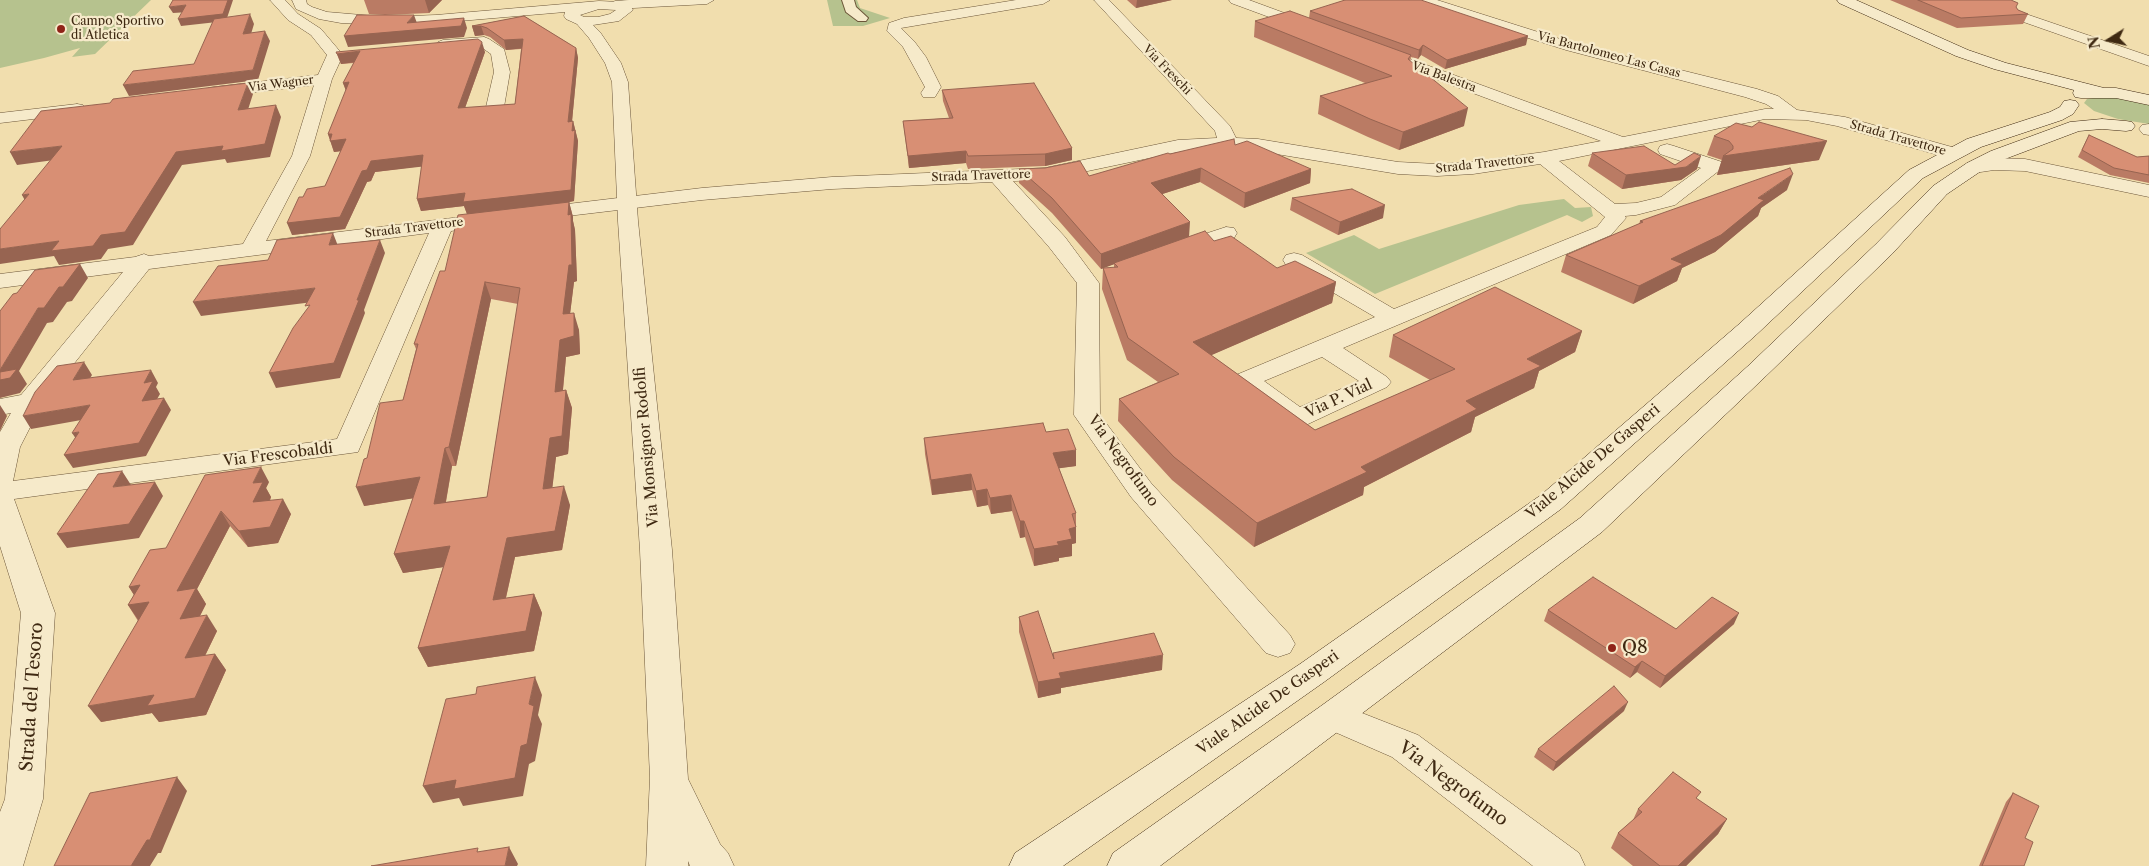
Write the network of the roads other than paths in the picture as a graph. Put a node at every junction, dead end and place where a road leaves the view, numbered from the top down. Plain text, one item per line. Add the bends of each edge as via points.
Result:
1 (277, 0) edge
2 (299, 0) edge
3 (707, 0) edge
4 (848, 0) edge
5 (984, 0) edge
6 (1043, 0) edge
7 (1101, 0) edge
8 (1236, 0) edge
9 (1423, 0) edge
10 (1844, 0) edge
11 (590, 6) junction
12 (903, 8) dead end
13 (620, 9) junction
14 (544, 10) junction
15 (2020, 16) edge
16 (862, 18) dead end
17 (348, 19) junction
18 (588, 23) junction
19 (316, 32) junction
20 (1329, 34) edge
21 (424, 47) edge
22 (1365, 48) edge
23 (355, 53) edge
24 (335, 55) junction
25 (2149, 61) edge
26 (2000, 66) junction
27 (324, 79) junction
28 (2100, 92) junction
29 (929, 93) dead end
30 (195, 94) edge
31 (2149, 99) edge
32 (2068, 104) junction
33 (90, 107) edge
34 (495, 107) edge
35 (1792, 114) junction
36 (0, 118) edge
37 (2126, 126) junction
38 (2149, 130) edge
39 (1228, 143) junction
40 (1623, 143) junction
41 (1667, 150) dead end
42 (1544, 158) junction
43 (1963, 160) junction
44 (997, 176) junction
45 (2149, 191) edge
46 (627, 204) junction
47 (1610, 210) junction
48 (443, 225) junction
49 (1226, 234) dead end
50 (252, 248) junction
51 (1152, 260) edge
52 (1294, 260) edge
53 (144, 261) junction
54 (0, 281) edge
55 (1393, 318) junction
56 (1324, 347) dead end
57 (30, 402) junction
58 (0, 407) edge
59 (0, 478) edge
60 (0, 492) edge
61 (0, 500) edge
62 (1278, 644) dead end
63 (1334, 716) junction
64 (669, 778) junction
65 (12, 803) edge
66 (2, 866) edge
67 (667, 866) edge
68 (713, 866) edge
69 (1030, 866) edge
70 (1128, 866) edge
71 (1564, 866) edge

1 - 19 street via 293,17
2 - 17 street via 301,6 314,13
3 - 13 street via 663,2
4 - 16 street via 850,9
5 - 12 street via 923,10
6 - 29 street via 894,26 894,31 909,44 922,64 933,87
7 - 39 street, Via Freschi via 1224,130
8 - 20 street
9 - 35 street, Via Bartolomeo Las Casas via 1571,47 1751,93 1772,100
10 - 26 street via 1926,38
11 - 13 street
11 - 14 street
11 - 18 street via 575,11
13 - 18 street
14 - 17 street via 416,20
14 - 18 street
15 - 25 street
17 - 19 street
18 - 46 street, Via Monsignor Rodolfi via 614,63 620,82
19 - 24 street
21 - 34 street via 484,42 498,52 502,72
22 - 40 street, Via Balestra
23 - 24 street
24 - 27 street
26 - 28 street
26 - 32 street
27 - 30 street, Via Wagner
27 - 50 street via 301,156
28 - 31 street, Viale Alcide De Gasperi
28 - 32 street, Viale Alcide De Gasperi via 2073,94 2067,97
32 - 37 street, Viale Alcide De Gasperi via 2096,118
32 - 43 street, Viale Alcide De Gasperi via 2067,110 2056,116 1974,143
33 - 36 street
35 - 40 street, Strada Travettore via 1752,115
35 - 43 street, Strada Travettore via 1839,122
37 - 38 street, Viale Alcide De Gasperi
37 - 43 street, Viale Alcide De Gasperi via 2076,126 2020,146
39 - 42 street, Strada Travettore via 1418,170 1473,168
39 - 44 street, Strada Travettore via 1178,146 1045,174
40 - 42 street, Strada Travettore
41 - 47 street via 1715,166 1668,201 1636,209
42 - 47 street
43 - 45 street, Strada Travettore via 2025,166
43 - 63 street, Viale Alcide De Gasperi via 1884,249 1591,525
43 - 69 street, Viale Alcide De Gasperi via 1930,165 1904,185 1747,330 1551,502 1312,673
44 - 46 street, Strada Travettore via 832,183
44 - 62 street, Via Negrofumo via 1097,280 1087,415 1141,490
46 - 48 street, Strada Travettore
46 - 64 street, Via Monsignor Rodolfi via 656,550
47 - 55 street via 1616,218 1604,231
48 - 50 street, Strada Travettore
48 - 60 street, Via Frescobaldi via 348,446
49 - 51 street
50 - 53 street, Strada Travettore
52 - 55 street
53 - 54 street, Strada Travettore
53 - 57 street
55 - 56 street
57 - 58 street
57 - 59 street via 6,447
61 - 65 street, Strada del Tesoro via 38,613
63 - 70 street, Viale Alcide De Gasperi
63 - 71 street, Via Negrofumo via 1405,746
64 - 67 street, Via Monsignor Rodolfi
64 - 68 street
65 - 66 street, Strada del Tesoro

